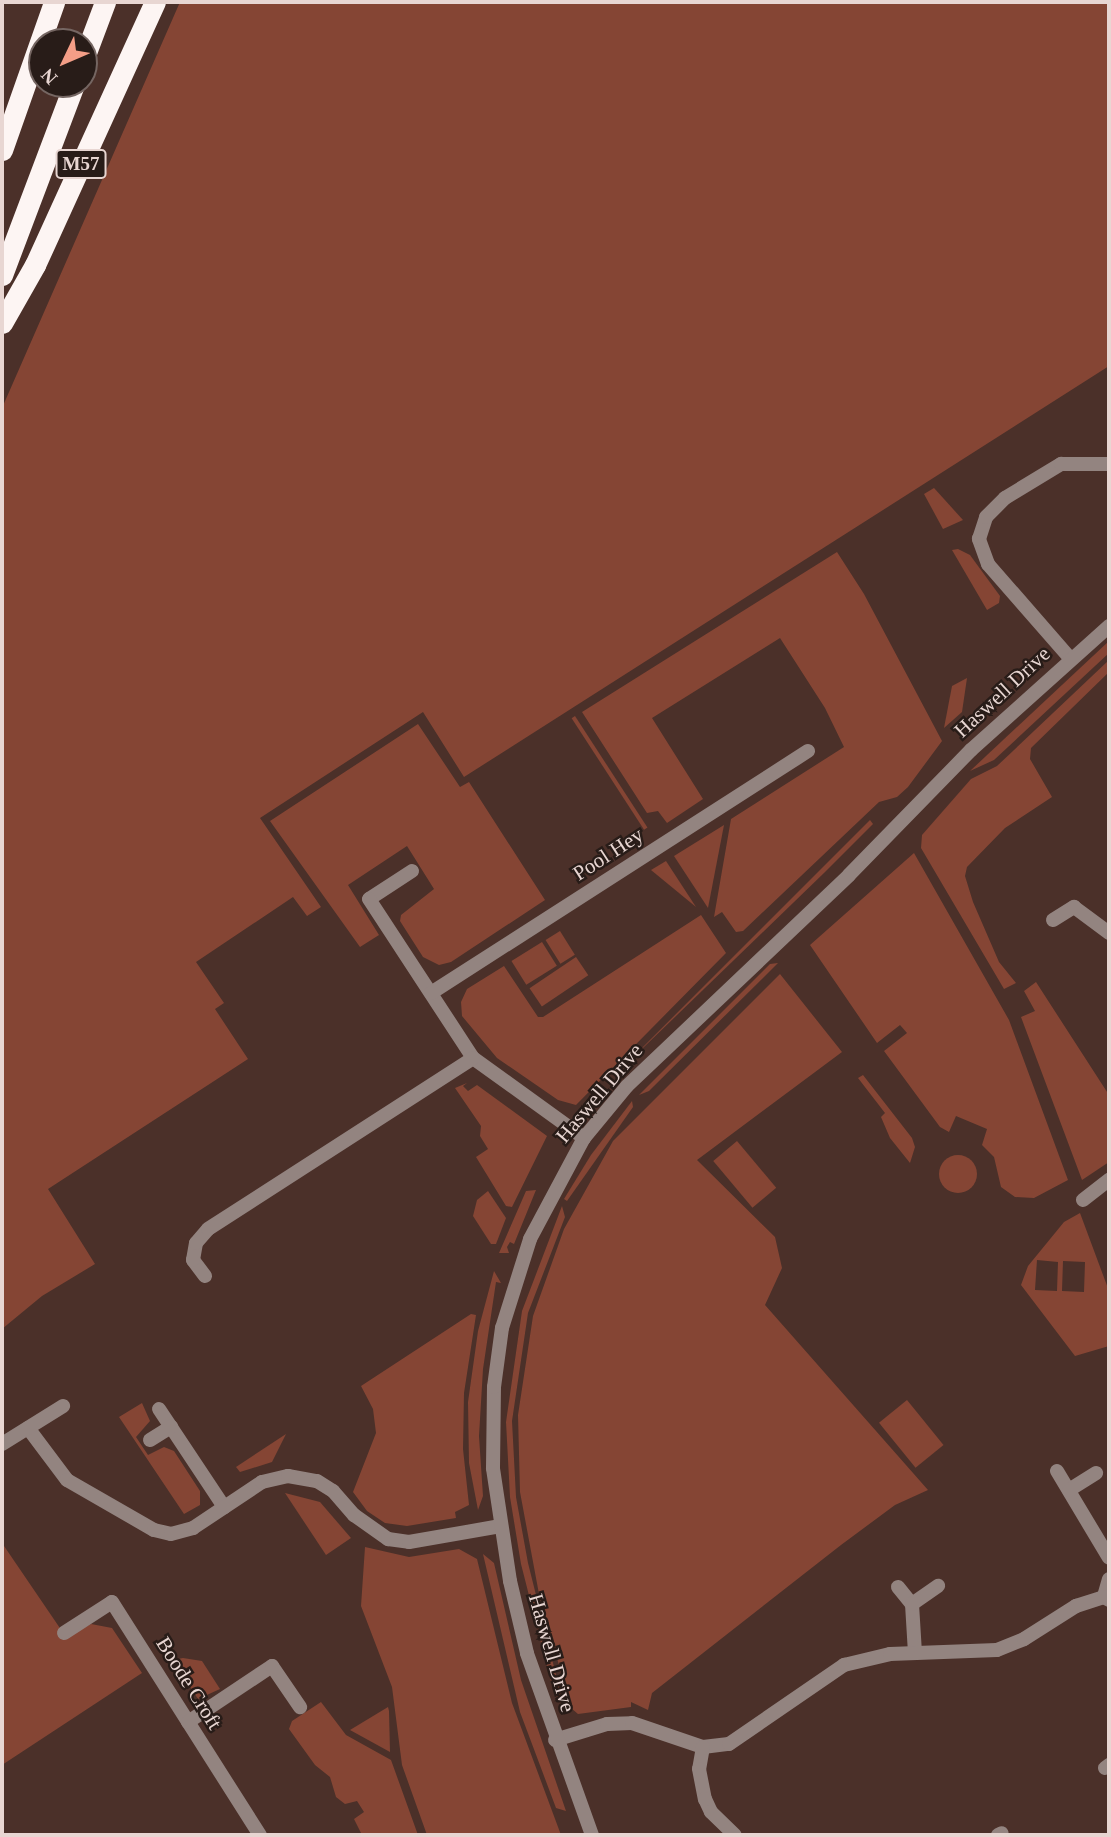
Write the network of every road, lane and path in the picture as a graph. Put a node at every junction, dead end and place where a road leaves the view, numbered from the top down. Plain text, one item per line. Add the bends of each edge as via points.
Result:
1 (54, 2) edge
2 (105, 2) edge
3 (155, 2) edge
4 (95, 28) edge
5 (69, 98) edge
6 (2, 150) edge
7 (2, 275) edge
8 (2, 323) edge
9 (1109, 464) edge
10 (1109, 625) edge
11 (1069, 657) junction
12 (807, 751) dead end
13 (412, 871) dead end
14 (1053, 920) dead end
15 (1109, 933) edge
16 (431, 993) junction
17 (473, 1058) junction
18 (584, 1138) junction
19 (1109, 1180) edge
20 (1083, 1200) dead end
21 (205, 1276) dead end
22 (63, 1406) dead end
23 (159, 1409) dead end
24 (171, 1427) junction
25 (29, 1428) junction
26 (150, 1440) dead end
27 (2, 1444) edge
28 (1057, 1471) dead end
29 (1096, 1473) dead end
30 (1069, 1490) junction
31 (224, 1507) junction
32 (501, 1526) junction
33 (1109, 1558) edge
34 (1109, 1579) edge
35 (938, 1586) dead end
36 (898, 1587) dead end
37 (1107, 1599) edge
38 (912, 1604) junction
39 (64, 1633) dead end
40 (915, 1653) junction
41 (300, 1707) dead end
42 (188, 1722) junction
43 (555, 1740) junction
44 (703, 1747) junction
45 (260, 1835) edge
46 (592, 1835) edge
47 (735, 1835) edge

1 - 6 highway
2 - 4 highway
3 - 8 highway, M57 via 35,264
5 - 7 highway, M57
9 - 11 street via 1060,464 1005,498 986,517 979,539 988,564
10 - 11 street, Haswell Drive
11 - 18 street, Haswell Drive via 674,1039
12 - 16 street, Pool Hey
13 - 16 street via 369,899
14 - 15 street via 1074,907
16 - 17 street
17 - 18 street
17 - 21 street via 208,1229 196,1242 193,1259
18 - 32 street, Haswell Drive via 530,1239 502,1328 492,1426
19 - 20 street
22 - 25 street
23 - 24 street
24 - 26 street
24 - 31 street
25 - 27 street
25 - 31 street via 67,1480 154,1530 187,1531
28 - 30 street
29 - 30 street
30 - 33 street
31 - 32 street via 262,1482 288,1476 317,1481 334,1491 354,1515 388,1539 409,1542
32 - 43 street, Haswell Drive via 527,1653
34 - 37 street
35 - 38 street
36 - 38 street
37 - 40 street via 1076,1606 1024,1639 997,1650
38 - 40 street
39 - 42 street, Boode Croft via 113,1602
40 - 44 street via 873,1656 844,1665 746,1736
41 - 42 street via 272,1666
42 - 45 street, Boode Croft
43 - 44 street via 607,1724 632,1723
43 - 46 street, Haswell Drive
44 - 47 street via 699,1769 705,1799 711,1812

